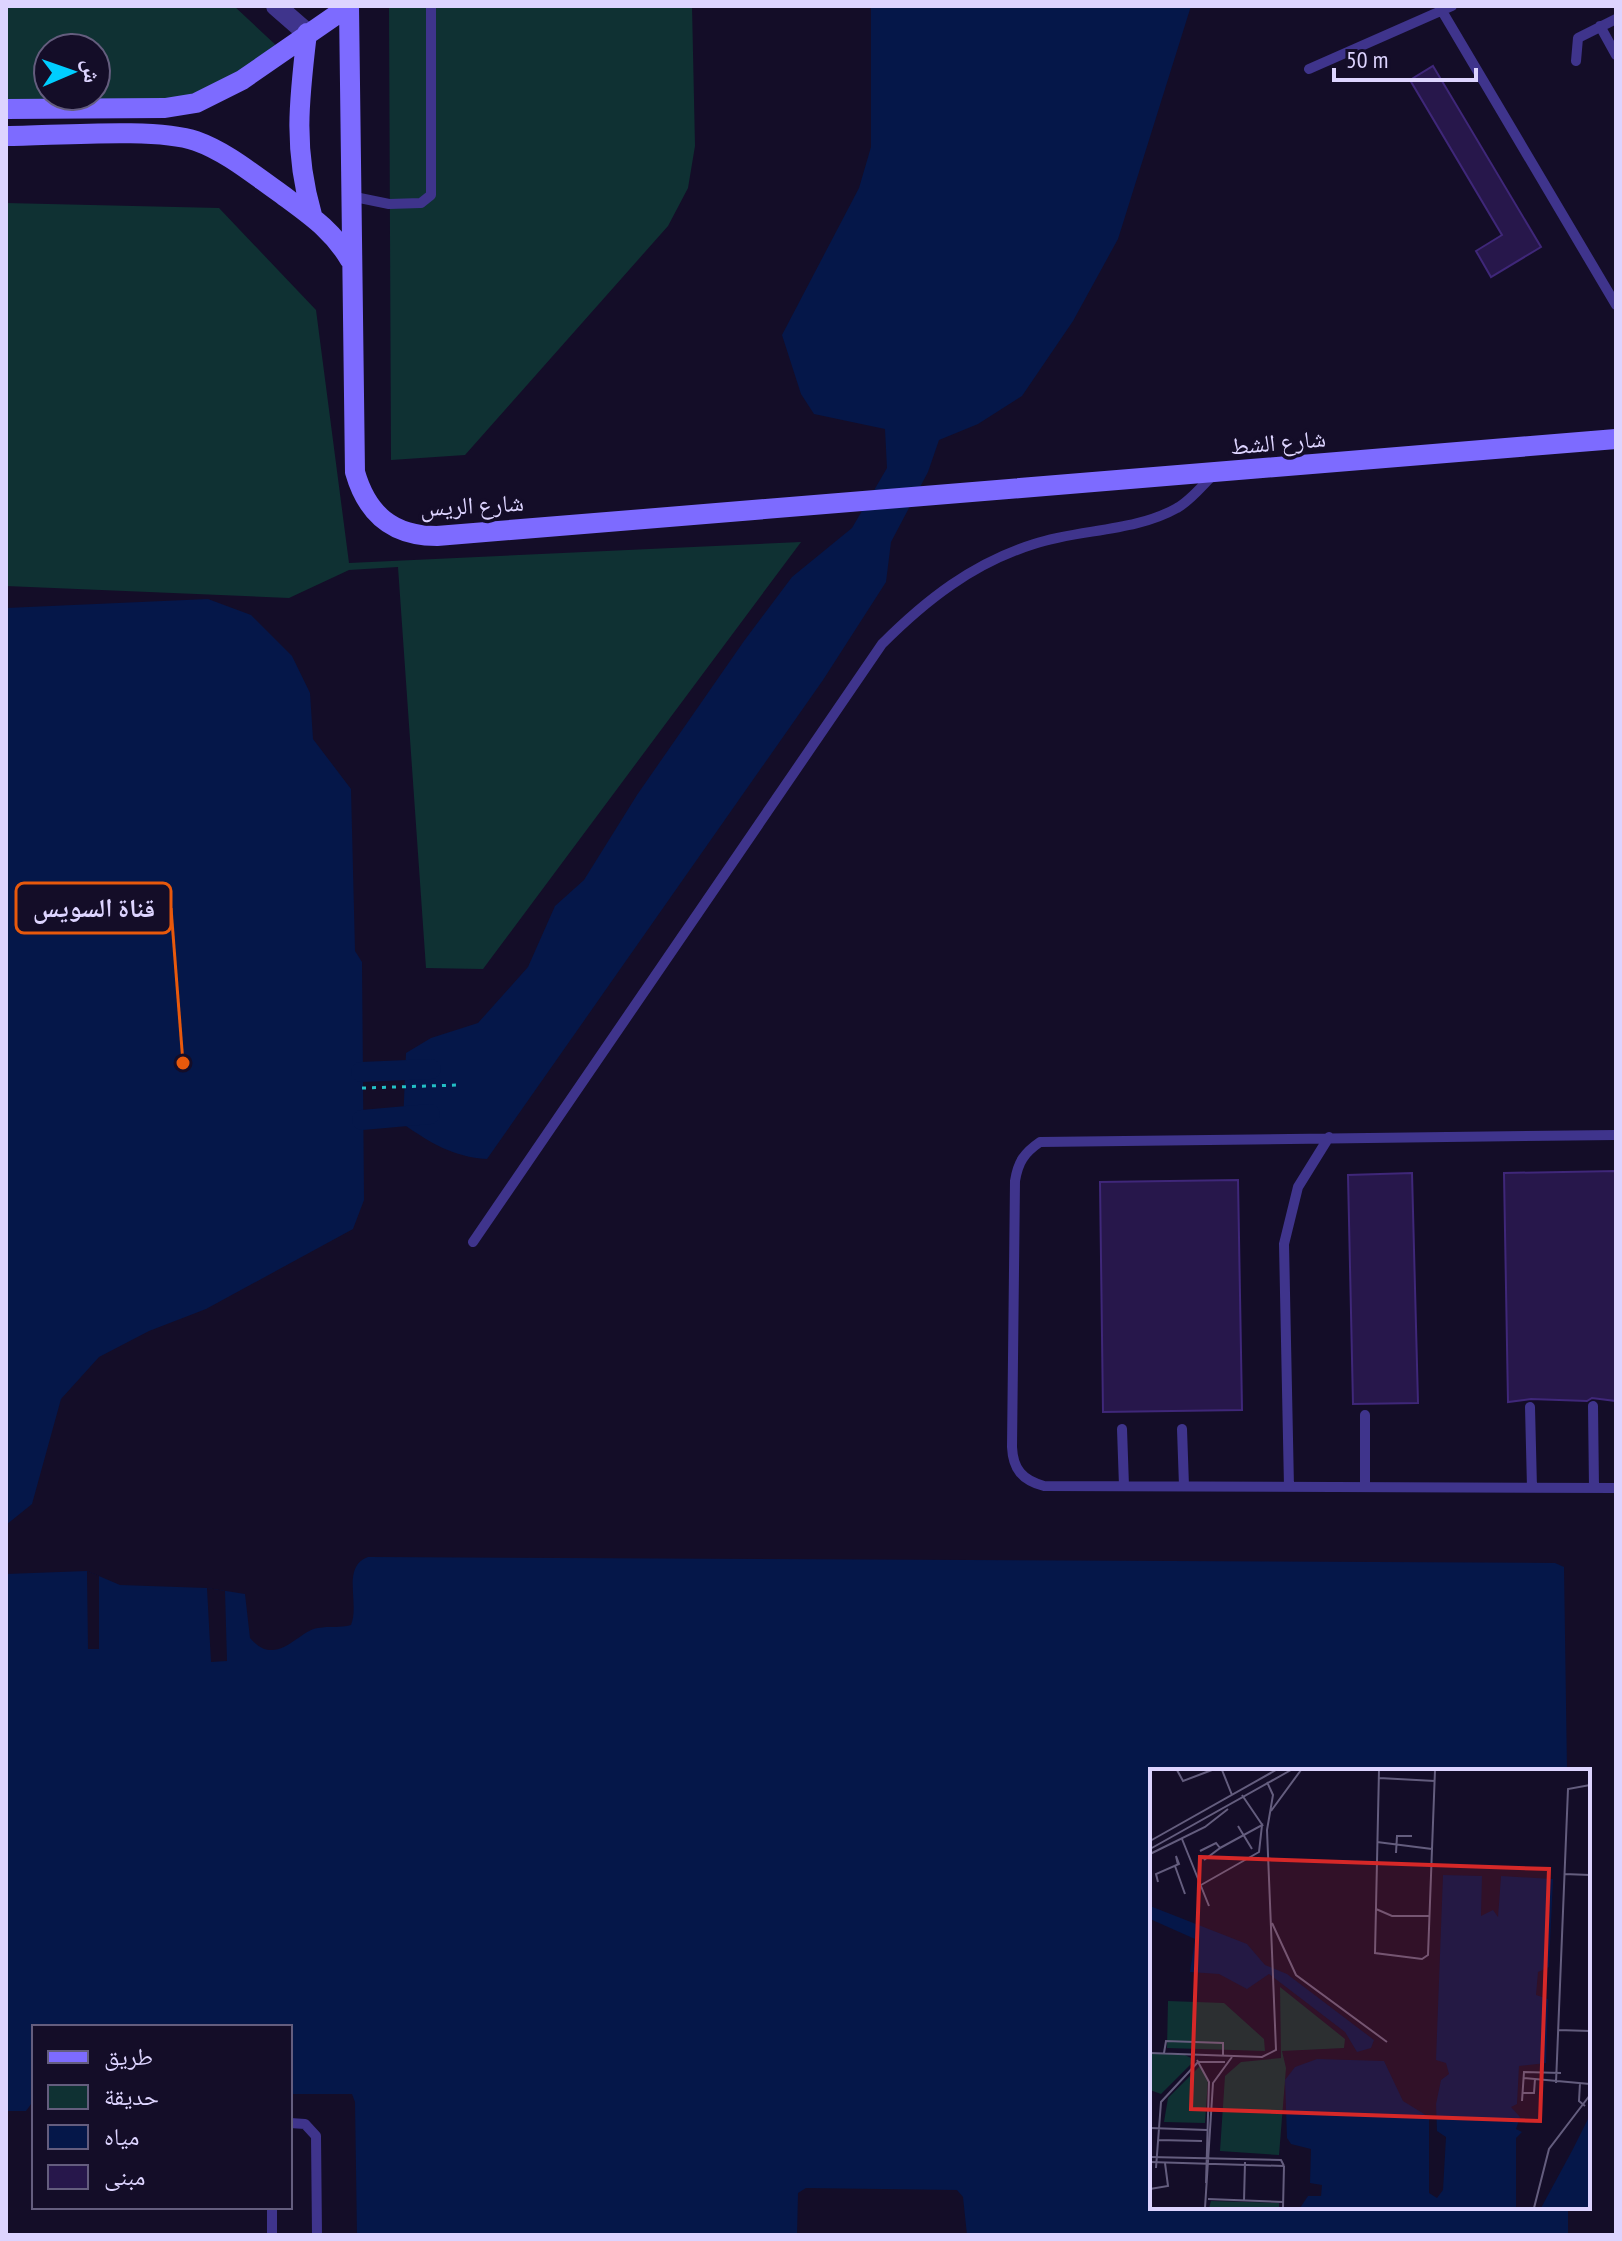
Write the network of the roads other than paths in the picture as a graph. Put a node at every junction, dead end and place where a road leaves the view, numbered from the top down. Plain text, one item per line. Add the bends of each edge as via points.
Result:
1 (276, 6) edge
2 (349, 6) edge
3 (431, 6) edge
4 (1447, 8) edge
5 (1616, 19) edge
6 (1600, 26) junction
7 (307, 33) junction
8 (1616, 55) edge
9 (1576, 61) dead end
10 (1309, 69) dead end
11 (176, 107) junction
12 (6, 109) edge
13 (6, 136) edge
14 (176, 137) junction
15 (350, 196) junction
16 (312, 215) junction
17 (351, 262) junction
18 (1616, 305) edge
19 (1616, 439) edge
20 (1214, 474) junction
21 (945, 495) joint
22 (1616, 1135) edge
23 (1329, 1137) junction
24 (473, 1242) dead end
25 (1593, 1406) dead end
26 (1530, 1407) dead end
27 (1365, 1415) dead end
28 (1122, 1429) dead end
29 (1182, 1429) dead end
30 (1124, 1486) junction
31 (1184, 1486) junction
32 (1289, 1487) junction
33 (1365, 1487) junction
34 (1532, 1488) junction
35 (1594, 1488) junction
36 (1616, 1488) edge
37 (292, 2123) edge
38 (272, 2209) edge
39 (272, 2235) edge
40 (317, 2235) edge

1 - 7 street
2 - 7 street
2 - 15 street, شارع الريس
3 - 15 lane via 431,195 421,203 389,204
4 - 10 lane
4 - 18 lane
5 - 6 lane
6 - 8 lane
6 - 9 lane via 1578,38
7 - 11 street via 242,80
7 - 16 street via 297,127
11 - 12 street
11 - 14 street
13 - 14 street
14 - 16 street via 210,147
15 - 17 street, شارع الريس
16 - 17 street via 328,228
17 - 21 street, شارع الريس via 355,472 369,507 399,531 437,536
19 - 20 street, شارع الشط
20 - 21 street, شارع الشط
20 - 24 lane via 1178,508 1034,544 969,573 882,644
22 - 23 lane
23 - 30 lane via 1056,1139 1040,1142 1018,1165 1013,1461 1030,1482 1044,1486
23 - 32 lane via 1298,1187 1284,1244
25 - 35 lane
26 - 34 lane
27 - 33 lane
28 - 30 lane
29 - 31 lane
30 - 31 lane
31 - 32 lane
32 - 33 lane
33 - 34 lane
34 - 35 lane
35 - 36 lane
37 - 40 lane via 305,2124 316,2136
38 - 39 lane

